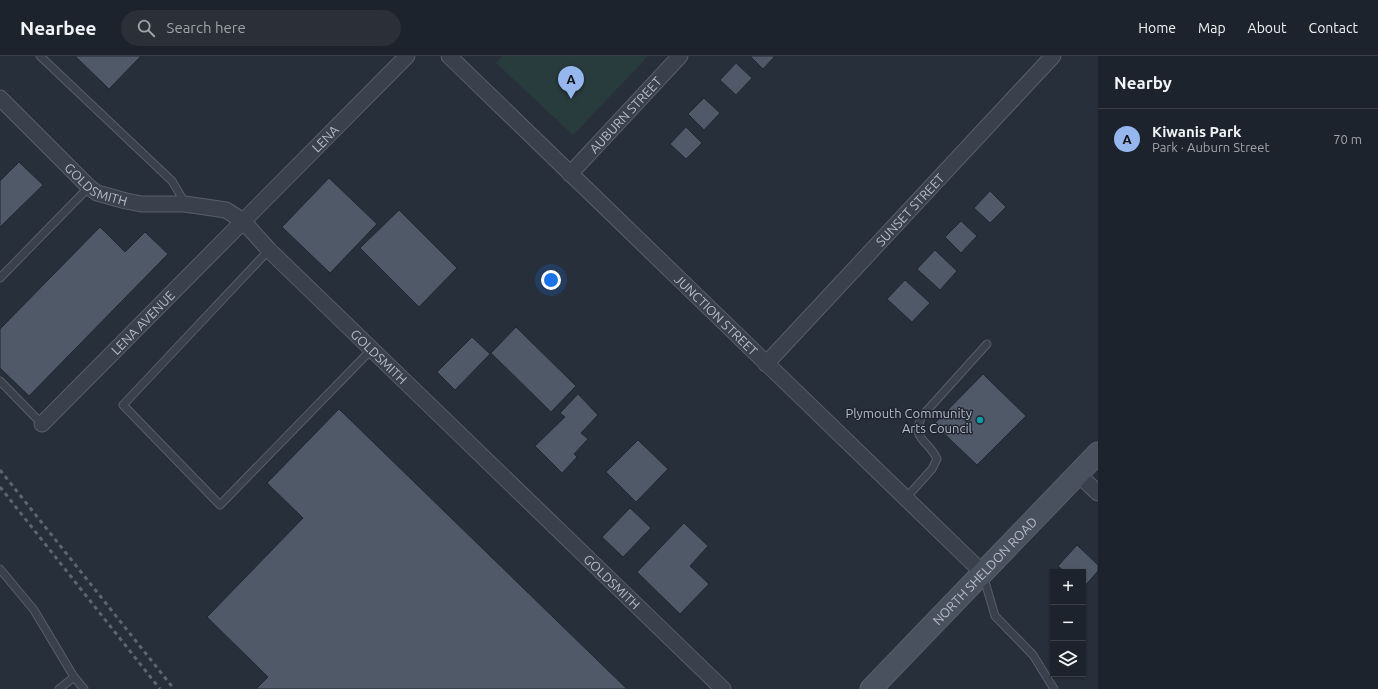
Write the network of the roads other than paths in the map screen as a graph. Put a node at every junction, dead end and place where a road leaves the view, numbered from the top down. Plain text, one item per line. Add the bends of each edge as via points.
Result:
1 (40, 56) edge
2 (407, 56) edge
3 (449, 56) edge
4 (680, 56) edge
5 (1053, 56) edge
6 (0, 98) edge
7 (570, 174) junction
8 (89, 187) junction
9 (185, 204) junction
10 (243, 221) junction
11 (269, 250) junction
12 (0, 278) edge
13 (987, 344) dead end
14 (372, 349) junction
15 (766, 364) junction
16 (0, 381) edge
17 (42, 424) joint
18 (1098, 453) edge
19 (1078, 474) junction
20 (1098, 493) edge
21 (906, 498) junction
22 (0, 569) edge
23 (983, 573) junction
24 (74, 677) junction
25 (59, 689) edge
26 (84, 689) edge
27 (723, 689) edge
28 (871, 689) edge
29 (1054, 689) edge

1 - 9 lane via 172,181
2 - 10 street, LENA
3 - 7 street, JUNCTION STREET
4 - 7 street, AUBURN STREET
5 - 15 street, SUNSET STREET
6 - 8 street, GOLDSMITH
7 - 15 street, JUNCTION STREET
8 - 9 street, GOLDSMITH via 97,193 141,204
8 - 12 lane
9 - 10 street, GOLDSMITH via 226,210
10 - 11 street, GOLDSMITH
10 - 17 street, LENA AVENUE
11 - 14 street, GOLDSMITH
11 - 14 lane via 123,405 220,505
13 - 21 lane via 922,416 918,433 935,454 936,465
14 - 27 street, GOLDSMITH
15 - 21 street, JUNCTION STREET
16 - 17 lane
18 - 19 main road, NORTH SHELDON ROAD
19 - 20 street
19 - 23 main road, NORTH SHELDON ROAD
21 - 23 street, JUNCTION STREET
22 - 24 lane via 34,610
23 - 28 main road, NORTH SHELDON ROAD
23 - 29 lane via 995,616 1033,655
24 - 25 lane
24 - 26 lane

